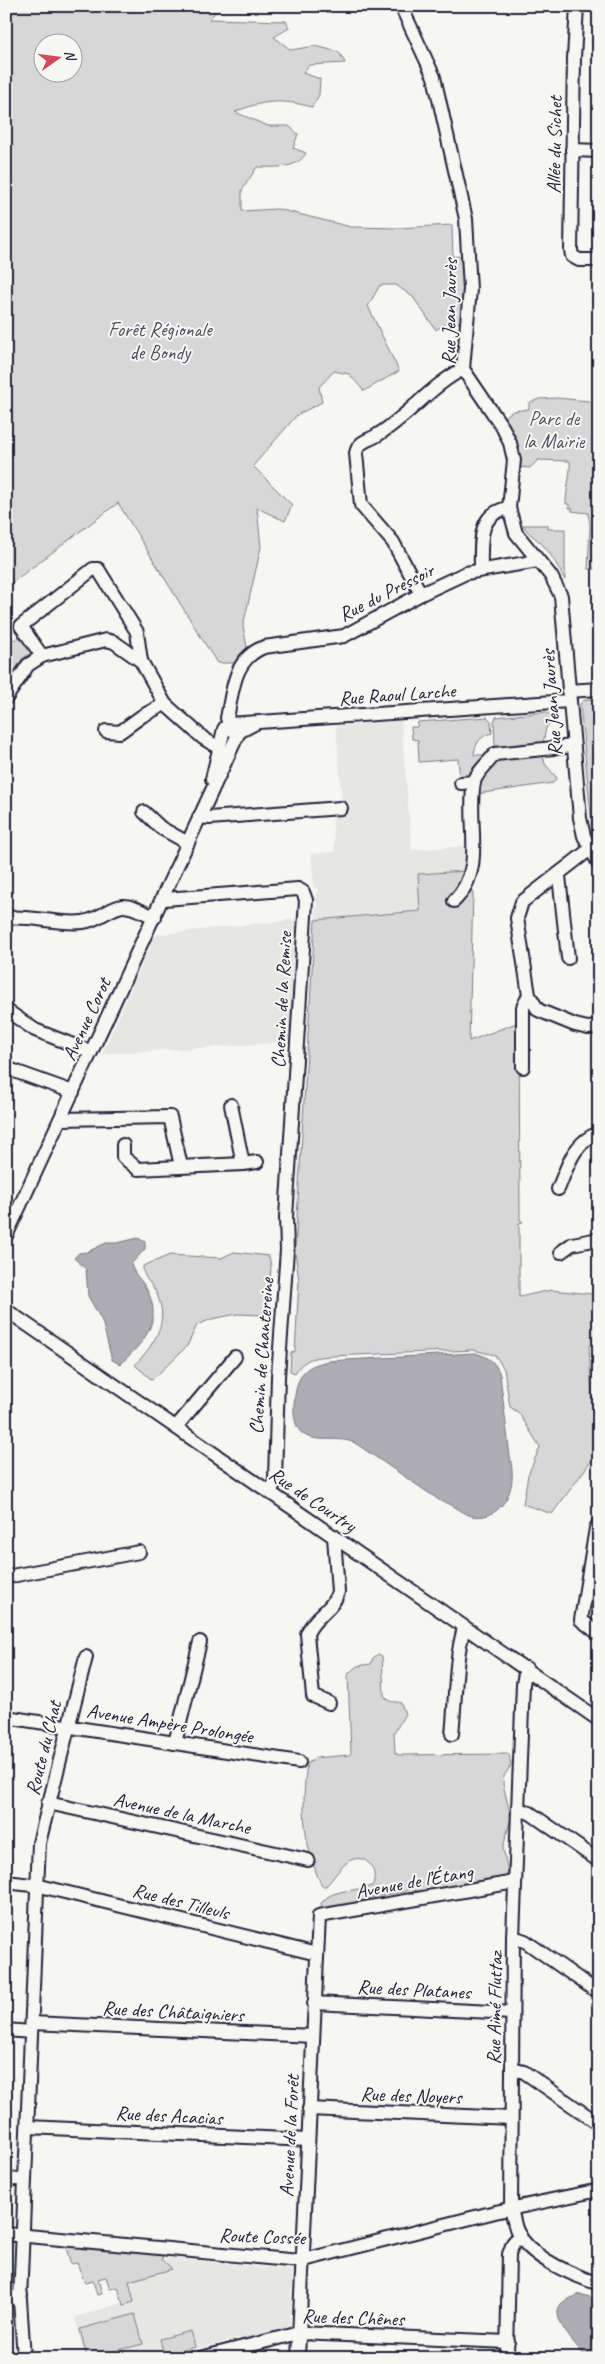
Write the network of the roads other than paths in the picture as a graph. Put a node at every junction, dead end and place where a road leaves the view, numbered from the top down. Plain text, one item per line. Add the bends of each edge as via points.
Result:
1 (401, 6) edge
2 (577, 6) edge
3 (572, 150) junction
4 (599, 151) edge
5 (599, 260) edge
6 (463, 369) junction
7 (509, 508) junction
8 (538, 561) junction
9 (481, 570) junction
10 (421, 594) junction
11 (42, 656) junction
12 (141, 661) junction
13 (599, 689) edge
14 (568, 696) junction
15 (6, 698) edge
16 (166, 704) junction
17 (256, 722) junction
18 (226, 727) junction
19 (193, 728) junction
20 (106, 731) dead end
21 (239, 732) junction
22 (573, 746) junction
23 (219, 748) junction
24 (225, 764) junction
25 (461, 782) dead end
26 (474, 782) junction
27 (341, 808) dead end
28 (144, 812) dead end
29 (199, 817) junction
30 (188, 843) junction
31 (590, 850) junction
32 (599, 864) edge
33 (559, 876) junction
34 (164, 899) junction
35 (454, 901) dead end
36 (155, 917) junction
37 (6, 918) edge
38 (568, 958) dead end
39 (529, 995) junction
40 (6, 1010) edge
41 (599, 1027) edge
42 (91, 1052) junction
43 (6, 1068) edge
44 (523, 1068) dead end
45 (73, 1092) junction
46 (231, 1105) dead end
47 (60, 1118) junction
48 (599, 1133) edge
49 (123, 1145) dead end
50 (257, 1162) dead end
51 (242, 1164) junction
52 (181, 1166) junction
53 (558, 1189) dead end
54 (6, 1236) edge
55 (599, 1240) edge
56 (286, 1250) joint
57 (561, 1252) dead end
58 (6, 1310) edge
59 (234, 1357) dead end
60 (176, 1427) junction
61 (271, 1493) junction
62 (599, 1523) edge
63 (334, 1536) junction
64 (139, 1552) dead end
65 (6, 1577) edge
66 (464, 1628) junction
67 (599, 1634) edge
68 (200, 1642) dead end
69 (86, 1657) dead end
70 (526, 1668) junction
71 (329, 1703) dead end
72 (6, 1717) edge
73 (599, 1719) edge
74 (67, 1726) junction
75 (452, 1734) dead end
76 (175, 1742) junction
77 (299, 1762) dead end
78 (48, 1803) junction
79 (518, 1809) junction
80 (308, 1860) dead end
81 (599, 1861) edge
82 (6, 1882) edge
83 (516, 1882) junction
84 (37, 1885) junction
85 (318, 1916) joint
86 (514, 1937) junction
87 (317, 1954) junction
88 (599, 1993) edge
89 (314, 2003) junction
90 (512, 2013) junction
91 (32, 2027) junction
92 (6, 2030) edge
93 (313, 2036) junction
94 (512, 2069) junction
95 (309, 2109) junction
96 (512, 2118) junction
97 (599, 2124) edge
98 (28, 2127) junction
99 (308, 2140) junction
100 (6, 2178) edge
101 (25, 2180) junction
102 (599, 2190) edge
103 (511, 2208) junction
104 (6, 2234) edge
105 (30, 2236) junction
106 (520, 2236) junction
107 (302, 2260) junction
108 (598, 2282) edge
109 (21, 2295) junction
110 (6, 2300) edge
111 (299, 2333) junction
112 (508, 2342) junction
113 (24, 2358) edge
114 (200, 2358) edge
115 (298, 2358) edge
116 (507, 2358) edge

1 - 6 street, Rue Jean Jaurès via 434,77 466,219 470,289
2 - 3 street, Allée du Sichet
3 - 4 street
3 - 5 street, Allée du Sichet via 572,256 579,260
6 - 7 street, Rue Jean Jaurès via 510,443 514,460
6 - 10 street via 379,434 358,446 356,453 362,505 394,542
7 - 8 street, Rue Jean Jaurès via 516,533
7 - 9 street via 494,511 486,520 481,544
8 - 9 street, Rue du Pressoir
8 - 14 street, Rue Jean Jaurès via 551,576 561,596
9 - 10 street, Rue du Pressoir via 466,573
10 - 18 street, Rue du Pressoir via 344,636 255,650 239,668
11 - 12 street via 106,640
11 - 12 street via 21,626 93,569 98,570 137,632
11 - 15 street via 28,665
12 - 16 street
13 - 14 street, Rue Raoul Larche
14 - 17 street, Rue Raoul Larche
14 - 22 street, Rue Jean Jaurès
16 - 19 street
16 - 20 street via 120,732
17 - 18 street, Rue Raoul Larche
17 - 21 street
18 - 19 street, Rue Raoul Larche
18 - 21 street
18 - 23 street, Avenue Corot
18 - 24 street via 231,734 224,755
19 - 23 street
21 - 24 street, Avenue Corot
22 - 26 street via 495,754
22 - 31 street, Rue Jean Jaurès via 580,818
23 - 29 street, Avenue Corot
24 - 29 street, Avenue Corot
25 - 26 street
26 - 35 street via 471,875
27 - 29 street
28 - 30 street via 161,828
29 - 30 street, Avenue Corot
30 - 34 street, Avenue Corot
31 - 32 street, Rue Jean Jaurès
31 - 33 street
33 - 38 street
33 - 39 street via 522,902 517,918
34 - 36 street, Avenue Corot
34 - 56 street, Chemin de la Remise via 298,889 306,900
36 - 37 street via 121,906 95,920 82,922
36 - 42 street, Avenue Corot
39 - 41 street via 538,1010 575,1025
39 - 44 street via 523,1007
40 - 42 street via 35,1030
42 - 45 street, Avenue Corot
43 - 45 street
45 - 47 street, Avenue Corot
46 - 51 street
47 - 52 street via 170,1117
47 - 54 street, Avenue Corot
48 - 53 street via 584,1139 574,1149
49 - 52 street via 123,1157 138,1169
50 - 51 street
51 - 52 street
55 - 57 street via 572,1244
56 - 61 street, Chemin de Chantereine
58 - 60 street, Rue de Courtry
59 - 60 street
60 - 61 street, Rue de Courtry
61 - 63 street, Rue de Courtry
62 - 67 street via 581,1620
63 - 66 street, Rue de Courtry
63 - 71 street via 336,1601 307,1634 313,1696
64 - 65 street
66 - 70 street, Rue de Courtry
66 - 75 street via 454,1685 456,1698
68 - 76 street
69 - 74 street, Route du Chat
70 - 73 street, Rue de Courtry
70 - 79 street, Rue Aimé Fluttaz
72 - 74 street, Avenue Ampère Prolongée
74 - 76 street, Avenue Ampère Prolongée
74 - 78 street, Route du Chat
76 - 77 street, Avenue Ampère Prolongée
78 - 80 street, Avenue de la Marche
78 - 84 street, Route du Chat via 39,1843
79 - 81 street via 530,1813
79 - 83 street, Rue Aimé Fluttaz
82 - 84 street, Rue des Tilleuls
83 - 85 street, Avenue de l’Étang
83 - 86 street, Rue Aimé Fluttaz
84 - 87 street, Rue des Tilleuls
84 - 91 street, Route du Chat
85 - 87 street, Avenue de la Forêt
86 - 88 street via 525,1941
86 - 90 street, Rue Aimé Fluttaz
87 - 89 street, Avenue de la Forêt
89 - 90 street, Rue des Platanes
89 - 93 street, Avenue de la Forêt
90 - 94 street, Rue Aimé Fluttaz
91 - 92 street, Rue des Châtaigniers
91 - 93 street, Rue des Châtaigniers
91 - 98 street, Route du Chat
93 - 95 street, Avenue de la Forêt
94 - 96 street, Rue Aimé Fluttaz
94 - 97 street via 524,2072
95 - 96 street, Rue des Noyers
95 - 99 street, Avenue de la Forêt
96 - 103 street, Rue Aimé Fluttaz
98 - 99 street, Rue des Acacias
98 - 101 street, Route du Chat
99 - 107 street, Avenue de la Forêt
100 - 101 street
101 - 105 street, Route du Chat
102 - 103 street, Route Cossée
103 - 106 street, Rue Aimé Fluttaz
103 - 107 street, Route Cossée
104 - 105 street, Route Cossée
105 - 107 street, Route Cossée
105 - 109 street, Route du Chat
106 - 108 street via 550,2263
106 - 112 street via 509,2254
107 - 111 street, Avenue de la Forêt
109 - 110 street
109 - 113 street, Route du Chat
111 - 112 street, Rue des Chênes
111 - 114 street, Rue des Chênes
111 - 115 street, Avenue de la Forêt
112 - 116 street

